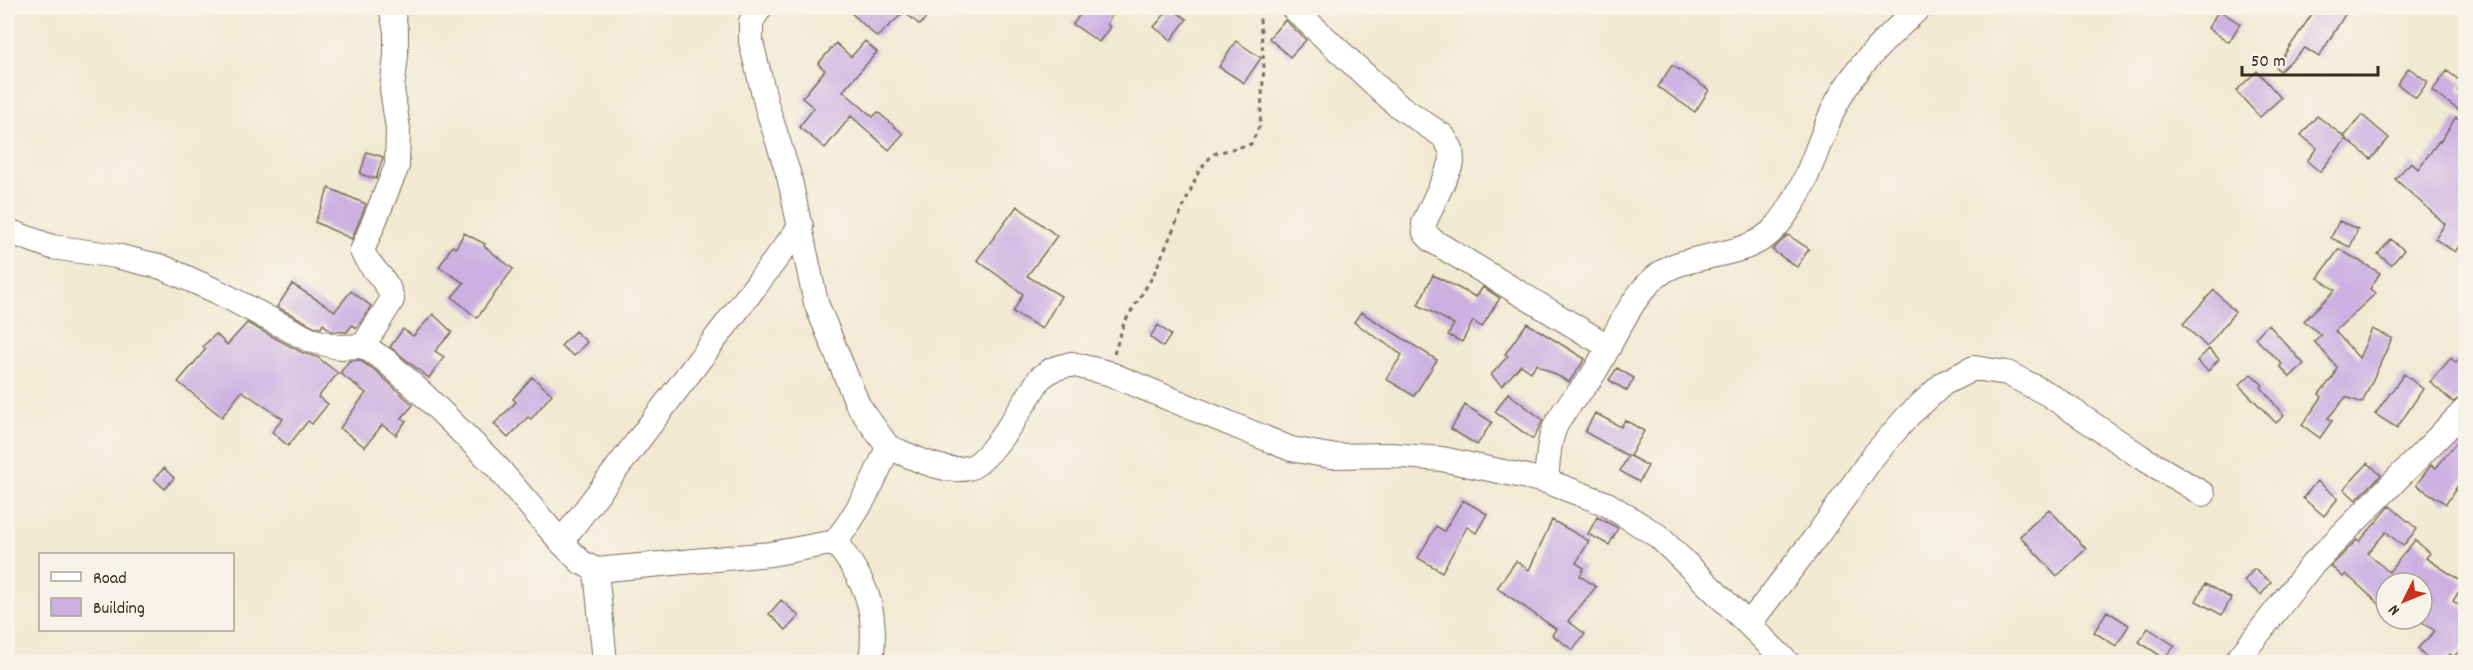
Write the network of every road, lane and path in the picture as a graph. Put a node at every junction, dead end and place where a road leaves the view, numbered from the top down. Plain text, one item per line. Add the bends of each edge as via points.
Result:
1 (391, 8) edge
2 (760, 8) edge
3 (1259, 8) edge
4 (1919, 8) edge
5 (1307, 12) edge
6 (801, 226) junction
7 (8, 231) edge
8 (363, 346) junction
9 (1609, 347) junction
10 (1108, 373) junction
11 (2466, 409) edge
12 (888, 447) junction
13 (1546, 481) junction
14 (2203, 494) dead end
15 (561, 542) junction
16 (836, 542) junction
17 (596, 570) junction
18 (1749, 624) junction
19 (605, 663) edge
20 (871, 663) edge
21 (1786, 663) edge
22 (2236, 663) edge

1 - 8 street via 396,30 392,89 398,129 397,166 362,251 384,279 392,300
2 - 6 street via 752,22 751,42
3 - 10 path via 1264,66 1260,125 1251,144 1213,154 1199,171 1153,276 1124,323
4 - 9 street via 1865,63 1836,104 1812,165 1775,228 1759,241 1675,265 1658,274 1631,306
5 - 9 street via 1350,63 1396,104 1443,136 1451,148 1452,162 1424,223 1425,233
6 - 12 street via 816,303 858,405
6 - 15 street
7 - 8 street via 52,247 162,267 310,340 338,347
8 - 15 street via 425,396 496,467
9 - 13 street via 1592,377 1556,424
10 - 12 street via 1071,364 1053,369 1041,378 985,459 970,468 936,466
10 - 13 street via 1291,449 1330,456 1390,454 1442,459
11 - 22 street via 2311,566
12 - 16 street via 856,515
13 - 18 street via 1607,504 1658,536
14 - 18 street via 2048,394 2007,374 1974,368 1944,383 1908,416 1874,455
15 - 17 street via 581,562
16 - 17 street via 771,554
16 - 20 street via 861,577 868,598 873,630
17 - 19 street
18 - 21 street

